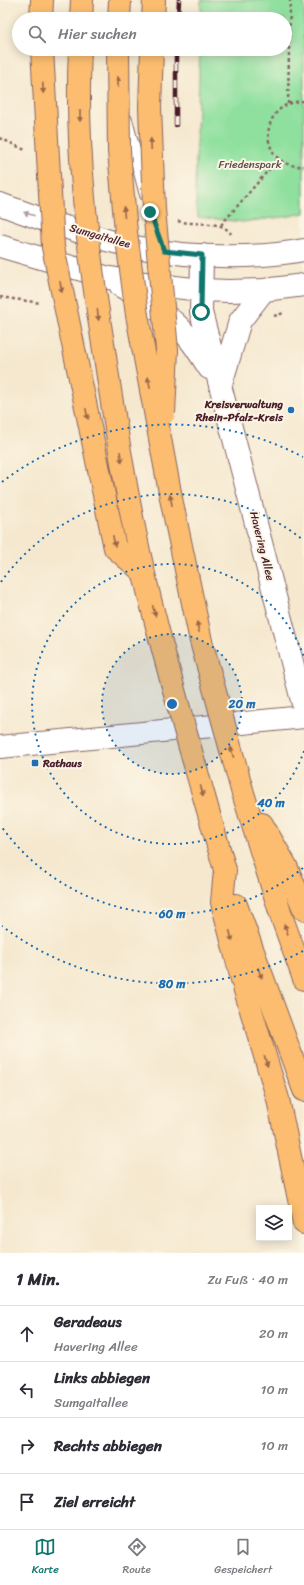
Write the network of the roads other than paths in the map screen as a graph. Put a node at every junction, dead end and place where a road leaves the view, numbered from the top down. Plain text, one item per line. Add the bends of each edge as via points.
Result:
1 (42, 0) edge
2 (82, 0) edge
3 (120, 0) edge
4 (154, 0) edge
5 (41, 12) edge
6 (81, 12) edge
7 (119, 12) edge
8 (153, 12) edge
9 (42, 56) edge
10 (80, 56) edge
11 (118, 56) edge
12 (152, 56) edge
13 (123, 109) dead end
14 (0, 204) edge
15 (0, 246) edge
16 (304, 250) edge
17 (164, 251) junction
18 (202, 255) junction
19 (108, 278) junction
20 (304, 284) edge
21 (201, 290) junction
22 (264, 290) junction
23 (220, 385) junction
24 (162, 448) junction
25 (144, 573) junction
26 (304, 708) edge
27 (304, 717) edge
28 (0, 747) edge
29 (242, 790) junction
30 (225, 870) junction
31 (304, 908) edge
32 (304, 979) edge
33 (304, 1090) edge
34 (304, 1223) edge

1 - 5 highway
2 - 6 highway
3 - 7 highway
4 - 8 highway
9 -> 25 highway, bridge via 53,247 115,548
10 -> 25 highway, bridge via 80,139 86,223 118,442
24 -> 11 highway, bridge via 136,314 126,232 119,151
24 -> 12 highway, bridge via 167,350 154,210 150,107
13 - 17 lane via 150,212
17 -> 14 street, Sumgaitallee via 110,241
15 - 19 street
16 - 18 street, Sumgaitallee via 281,254
17 - 18 street, Sumgaitallee
18 - 21 street, Havering Allee
19 - 21 street
19 - 23 street, Havering Allee via 176,324 194,345
20 - 22 street
21 - 22 street
21 - 23 street, Havering Allee via 201,312
22 - 23 street via 240,321
23 - 26 street, Havering Allee
29 -> 24 highway, bridge via 201,641
25 -> 30 highway, bridge via 173,688
27 - 28 street
29 - 31 highway via 286,866
32 -> 29 highway
30 -> 33 highway
30 -> 34 highway via 222,902 244,987 278,1099

